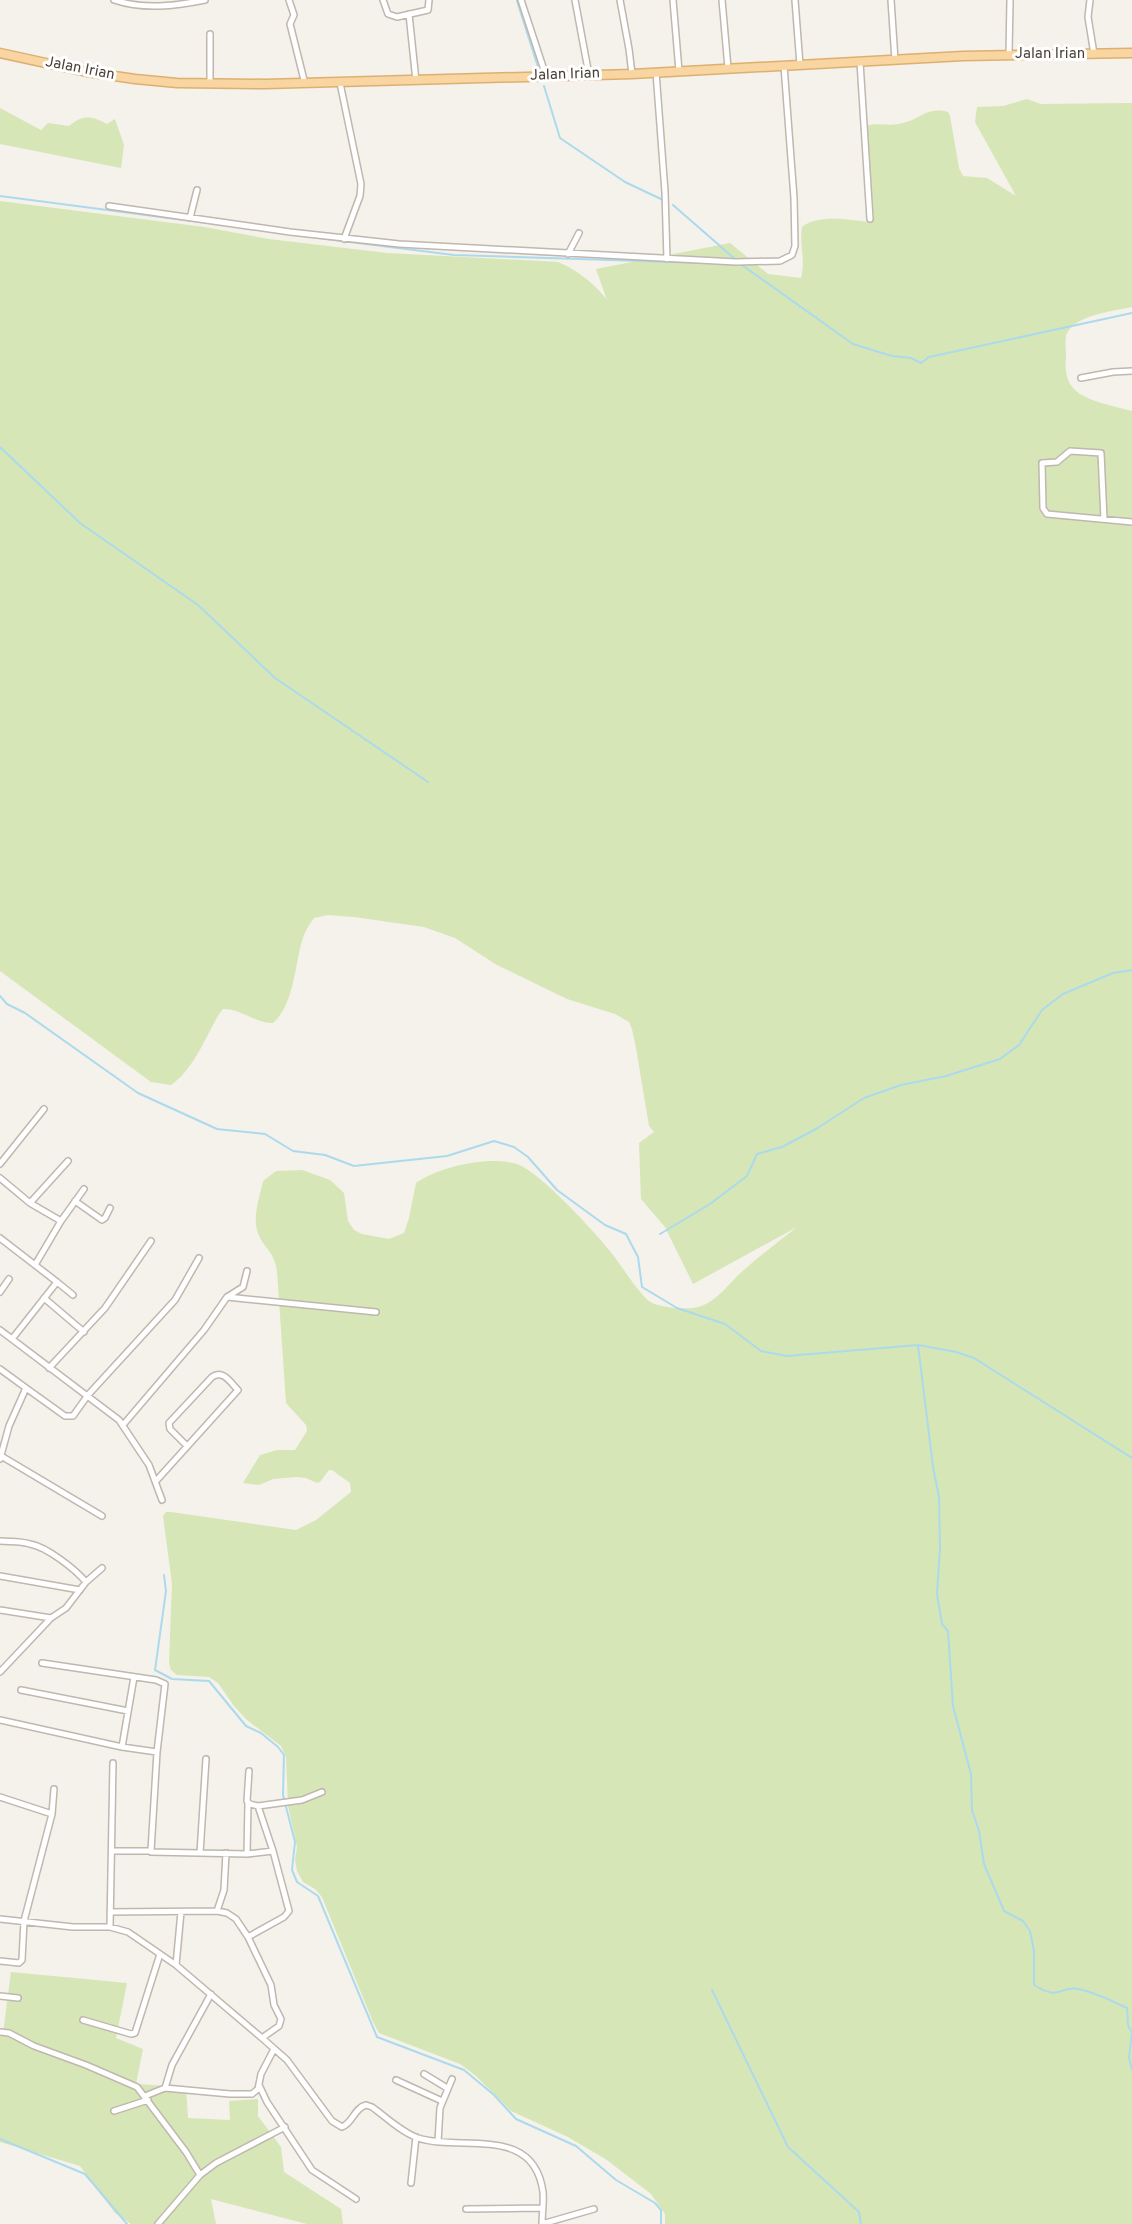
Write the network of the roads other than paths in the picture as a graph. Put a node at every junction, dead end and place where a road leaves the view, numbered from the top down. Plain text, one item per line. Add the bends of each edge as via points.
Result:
1 (114, 0) edge
2 (205, 0) edge
3 (289, 0) edge
4 (383, 0) edge
5 (429, 0) edge
6 (521, 0) edge
7 (575, 0) edge
8 (620, 0) edge
9 (673, 0) edge
10 (722, 0) edge
11 (795, 0) edge
12 (891, 0) edge
13 (1010, 0) edge
14 (1090, 0) edge
15 (409, 14) junction
16 (210, 34) dead end
17 (0, 53) edge
18 (1132, 53) edge
19 (1010, 54) junction
20 (1094, 54) junction
21 (895, 60) junction
22 (860, 62) junction
23 (800, 65) junction
24 (784, 66) junction
25 (728, 68) junction
26 (679, 71) junction
27 (656, 72) junction
28 (632, 74) junction
29 (588, 75) junction
30 (546, 76) junction
31 (416, 81) junction
32 (340, 83) junction
33 (210, 84) junction
34 (305, 84) junction
35 (197, 190) dead end
36 (109, 206) dead end
37 (190, 218) junction
38 (870, 219) dead end
39 (579, 233) dead end
40 (344, 238) junction
41 (568, 254) junction
42 (667, 259) junction
43 (1132, 371) edge
44 (1081, 378) dead end
45 (1104, 519) junction
46 (1132, 522) edge
47 (44, 1109) dead end
48 (68, 1161) dead end
49 (0, 1164) edge
50 (0, 1178) edge
51 (84, 1188) dead end
52 (75, 1201) junction
53 (30, 1203) junction
54 (110, 1208) dead end
55 (61, 1221) junction
56 (0, 1238) edge
57 (151, 1241) dead end
58 (199, 1258) dead end
59 (35, 1265) junction
60 (247, 1271) dead end
61 (9, 1279) dead end
62 (57, 1282) junction
63 (0, 1292) edge
64 (73, 1295) dead end
65 (227, 1297) junction
66 (44, 1298) junction
67 (376, 1312) dead end
68 (0, 1330) edge
69 (84, 1332) junction
70 (12, 1339) junction
71 (49, 1368) junction
72 (0, 1369) edge
73 (26, 1388) junction
74 (88, 1395) junction
75 (123, 1425) junction
76 (188, 1446) junction
77 (0, 1458) edge
78 (156, 1481) junction
79 (162, 1500) dead end
80 (102, 1516) dead end
81 (0, 1541) edge
82 (102, 1568) dead end
83 (0, 1576) edge
84 (86, 1582) junction
85 (80, 1590) junction
86 (0, 1610) edge
87 (51, 1618) junction
88 (42, 1663) dead end
89 (0, 1672) edge
90 (134, 1677) junction
91 (21, 1690) dead end
92 (128, 1711) junction
93 (0, 1720) edge
94 (122, 1747) junction
95 (157, 1752) junction
96 (206, 1758) dead end
97 (113, 1763) dead end
98 (249, 1771) dead end
99 (54, 1789) dead end
100 (322, 1791) dead end
101 (0, 1797) edge
102 (248, 1803) junction
103 (258, 1806) junction
104 (52, 1814) junction
105 (112, 1851) junction
106 (273, 1851) junction
107 (151, 1852) junction
108 (200, 1852) junction
109 (226, 1853) junction
110 (247, 1854) junction
111 (181, 1911) junction
112 (217, 1911) junction
113 (110, 1912) junction
114 (0, 1919) edge
115 (24, 1921) junction
116 (110, 1927) junction
117 (248, 1937) junction
118 (160, 1954) junction
119 (0, 1961) edge
120 (176, 1965) junction
121 (211, 1994) junction
122 (0, 1996) edge
123 (18, 1998) dead end
124 (83, 2020) dead end
125 (0, 2032) edge
126 (262, 2038) junction
127 (274, 2049) junction
128 (424, 2074) dead end
129 (452, 2079) dead end
130 (396, 2080) dead end
131 (258, 2085) junction
132 (165, 2088) junction
133 (447, 2088) junction
134 (147, 2098) junction
135 (442, 2101) junction
136 (114, 2111) dead end
137 (285, 2127) junction
138 (416, 2137) junction
139 (438, 2142) junction
140 (200, 2175) junction
141 (411, 2183) dead end
142 (356, 2199) dead end
143 (542, 2208) junction
144 (466, 2209) dead end
145 (594, 2209) dead end
146 (158, 2224) edge
147 (542, 2224) edge

1 - 2 street via 160,6
3 - 34 street via 294,14 289,22
4 - 15 street via 389,15
5 - 15 street via 428,10
6 - 30 street
7 - 29 street
8 - 28 street
9 - 26 street
10 - 25 street
11 - 23 street
12 - 21 street
13 - 19 street
14 - 20 street via 1088,17
15 - 31 street
16 - 33 street
17 - 33 main road, Jalan Irian via 87,72
18 - 20 main road, Jalan Irian
19 - 20 main road, Jalan Irian
19 - 21 main road, Jalan Irian
21 - 22 main road, Jalan Irian
22 - 23 main road, Jalan Irian
22 - 38 street
23 - 24 main road, Jalan Irian
24 - 25 main road, Jalan Irian
24 - 42 street via 794,252 780,261
25 - 26 main road, Jalan Irian
26 - 27 main road, Jalan Irian
27 - 28 main road, Jalan Irian
27 - 42 street
28 - 29 main road, Jalan Irian
29 - 30 main road, Jalan Irian
30 - 31 main road, Jalan Irian
31 - 32 main road, Jalan Irian
32 - 34 main road, Jalan Irian
32 - 40 street via 361,184
33 - 34 main road, Jalan Irian
35 - 37 street
36 - 37 street
37 - 40 street
39 - 41 street
40 - 41 street
41 - 42 street
43 - 44 street
45 - 45 street via 1101,453 1070,451 1057,462 1042,463 1045,512
45 - 46 street
47 - 49 street
48 - 53 street
50 - 53 street
51 - 52 street
52 - 54 street via 102,1220
52 - 55 street
53 - 55 street
55 - 59 street
56 - 59 street
57 - 69 street
58 - 74 street via 176,1300
59 - 62 street
60 - 65 street via 243,1287
61 - 63 street
62 - 64 street
62 - 66 street
65 - 67 street
65 - 75 street
66 - 69 street
66 - 70 street
68 - 70 street
69 - 71 street
70 - 71 street
71 - 74 street
72 - 73 street
73 - 74 street via 70,1417
73 - 77 street
74 - 75 street
75 - 78 street
76 - 76 street via 238,1390 220,1374 212,1377 169,1423 170,1429
76 - 78 street
77 - 80 street
78 - 79 street
81 - 84 street via 41,1548
82 - 84 street
83 - 85 street
84 - 85 street
85 - 87 street via 66,1608
86 - 87 street
87 - 89 street
88 - 90 street
90 - 92 street
90 - 95 street via 165,1684
91 - 92 street
92 - 94 street
93 - 94 street
94 - 95 street
95 - 107 street
96 - 108 street
97 - 105 street
98 - 102 street
99 - 104 street
100 - 103 street via 302,1800
101 - 104 street
102 - 103 street
102 - 110 street
103 - 106 street
104 - 115 street
105 - 107 street
105 - 113 street
106 - 110 street
106 - 117 street via 289,1913
107 - 108 street
108 - 109 street
109 - 110 street
109 - 112 street via 224,1890
111 - 112 street
111 - 113 street
111 - 120 street
112 - 117 street via 237,1919
113 - 116 street
114 - 115 street
115 - 116 street
115 - 119 street via 22,1961
116 - 118 street via 128,1932
117 - 126 street via 271,1985 281,2021
118 - 120 street
118 - 124 street via 135,2033
120 - 121 street
121 - 126 street
121 - 132 street via 179,2051
122 - 123 street
125 - 134 street via 137,2087
126 - 127 street
127 - 131 street
127 - 138 street via 287,2060 336,2126 348,2125 366,2104
128 - 133 street
129 - 133 street
130 - 135 street
131 - 132 street via 255,2092 245,2096
131 - 137 street
132 - 134 street
133 - 135 street
134 - 136 street
134 - 140 street
135 - 139 street
137 - 140 street
137 - 142 street via 312,2170
138 - 139 street
138 - 141 street
139 - 143 street via 488,2143 518,2152 538,2175
140 - 146 street
143 - 144 street
143 - 147 street
145 - 147 street

